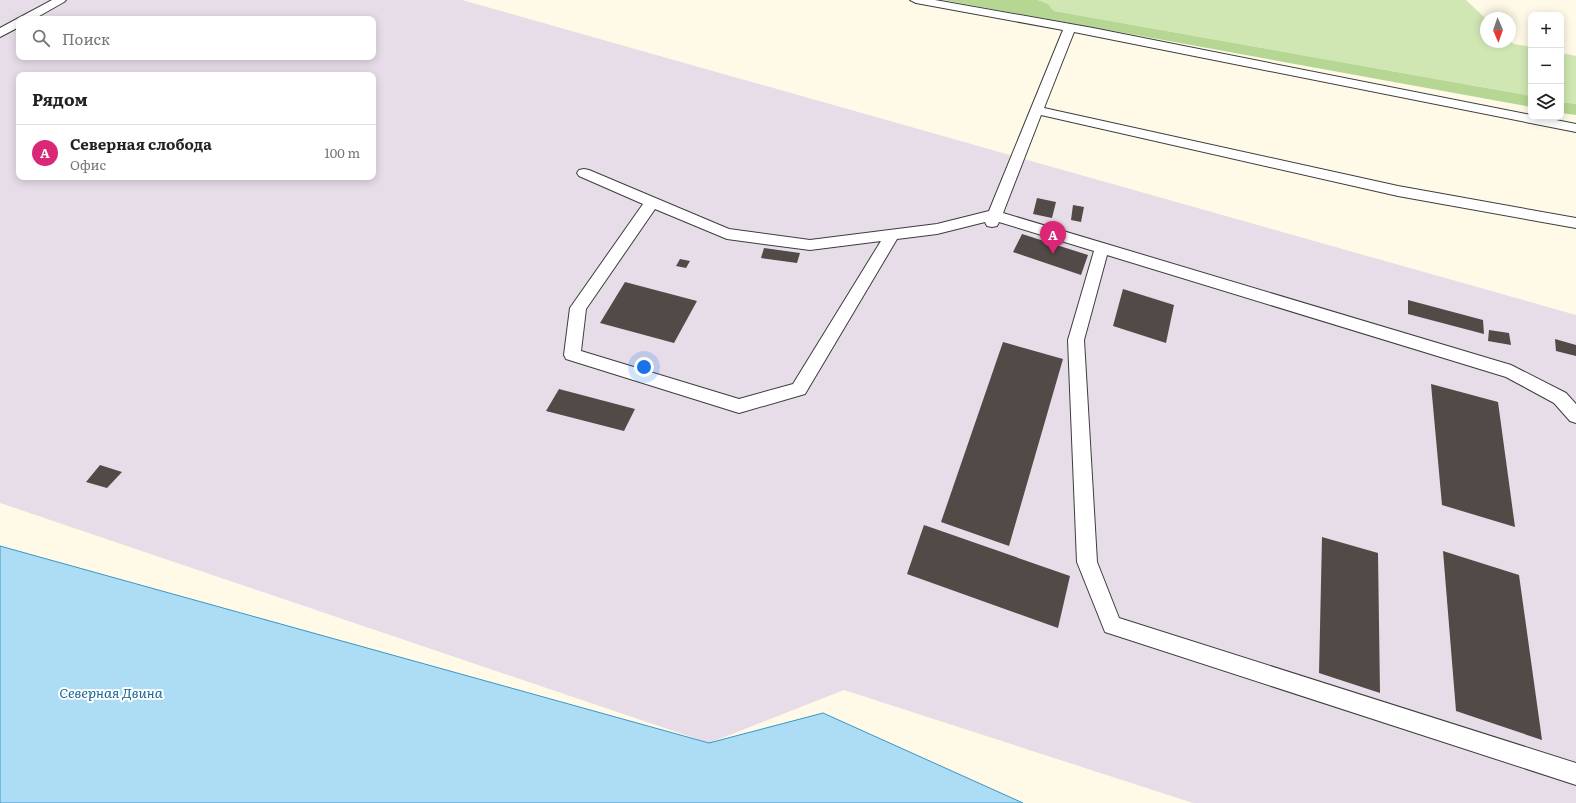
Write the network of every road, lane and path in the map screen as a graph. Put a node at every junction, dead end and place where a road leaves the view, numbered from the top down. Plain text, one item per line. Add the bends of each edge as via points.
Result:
1 (60, 0) edge
2 (916, 0) edge
3 (31, 16) edge
4 (0, 22) edge
5 (16, 24) edge
6 (1070, 28) junction
7 (0, 34) edge
8 (1037, 110) junction
9 (1576, 128) edge
10 (584, 173) dead end
11 (650, 205) dead end
12 (993, 218) junction
13 (1576, 224) edge
14 (892, 234) junction
15 (1102, 247) junction
16 (1576, 416) edge
17 (1576, 774) edge

1 - 3 lane
2 - 6 lane
4 - 5 lane
5 - 7 lane
6 - 8 lane
6 - 9 lane
8 - 12 lane
8 - 13 lane via 1398,191
10 - 14 lane via 727,234 810,245
11 - 14 lane via 578,308 572,355 739,406 799,389
12 - 14 lane via 937,229
12 - 15 lane
15 - 16 lane via 1511,372 1560,398
15 - 17 lane via 1076,340 1087,562 1112,625

